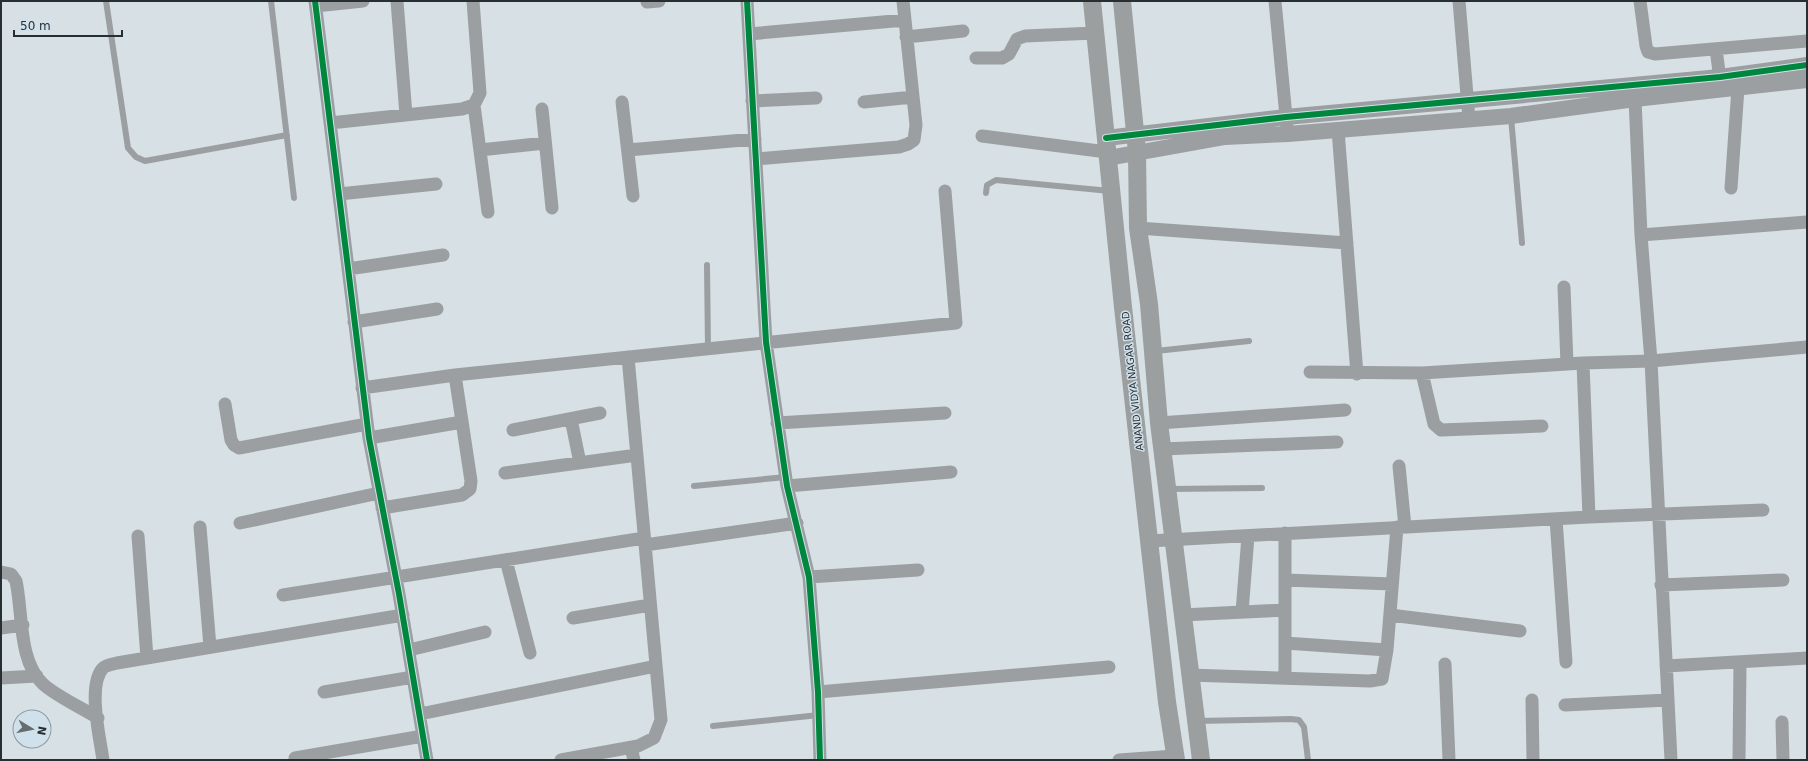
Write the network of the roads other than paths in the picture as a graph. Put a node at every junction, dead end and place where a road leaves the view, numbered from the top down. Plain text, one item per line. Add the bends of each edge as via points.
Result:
1 (106, 1) edge
2 (271, 1) edge
3 (363, 1) edge
4 (397, 1) edge
5 (473, 1) edge
6 (747, 1) edge
7 (903, 1) edge
8 (1092, 1) edge
9 (1122, 1) edge
10 (1275, 1) edge
11 (1459, 1) edge
12 (1640, 1) edge
13 (316, 4) edge
14 (905, 20) junction
15 (963, 31) dead end
16 (1095, 33) junction
17 (749, 34) junction
18 (906, 37) junction
19 (1807, 41) edge
20 (1716, 49) junction
21 (976, 58) dead end
22 (1807, 65) edge
23 (1807, 80) edge
24 (1720, 83) junction
25 (1738, 88) junction
26 (913, 97) junction
27 (816, 98) dead end
28 (1635, 99) junction
29 (752, 101) junction
30 (1467, 101) junction
31 (622, 102) dead end
32 (864, 102) dead end
33 (474, 105) junction
34 (542, 109) dead end
35 (406, 115) junction
36 (1510, 116) junction
37 (1286, 117) junction
38 (1469, 119) junction
39 (330, 123) junction
40 (1338, 130) junction
41 (1288, 134) junction
42 (287, 135) junction
43 (982, 136) dead end
44 (755, 138) junction
45 (545, 143) junction
46 (1136, 144) junction
47 (1107, 149) junction
48 (480, 150) junction
49 (628, 150) junction
50 (756, 159) junction
51 (436, 184) dead end
52 (1731, 188) dead end
53 (945, 191) dead end
54 (986, 192) dead end
55 (1112, 192) junction
56 (339, 194) junction
57 (633, 196) dead end
58 (294, 198) dead end
59 (552, 208) dead end
60 (488, 212) dead end
61 (1807, 222) edge
62 (1138, 228) junction
63 (1641, 235) junction
64 (1347, 243) junction
65 (1522, 243) dead end
66 (443, 255) dead end
67 (707, 265) dead end
68 (348, 269) junction
69 (1564, 287) dead end
70 (437, 309) dead end
71 (354, 322) junction
72 (1249, 341) dead end
73 (766, 342) junction
74 (1807, 347) edge
75 (708, 349) junction
76 (1153, 351) junction
77 (628, 358) junction
78 (1651, 360) junction
79 (1583, 363) junction
80 (1567, 364) junction
81 (1310, 372) dead end
82 (1422, 373) junction
83 (1357, 374) junction
84 (455, 375) junction
85 (362, 388) junction
86 (224, 404) dead end
87 (1345, 410) dead end
88 (600, 413) dead end
89 (946, 414) dead end
90 (571, 419) junction
91 (462, 422) junction
92 (777, 423) junction
93 (1159, 423) junction
94 (367, 424) junction
95 (1542, 426) dead end
96 (513, 430) dead end
97 (369, 438) junction
98 (1337, 442) dead end
99 (1162, 449) junction
100 (637, 455) junction
101 (580, 463) junction
102 (1399, 466) dead end
103 (951, 472) dead end
104 (505, 473) dead end
105 (787, 481) junction
106 (694, 486) dead end
107 (1262, 488) dead end
108 (1168, 489) junction
109 (379, 493) junction
110 (382, 508) junction
111 (1763, 510) dead end
112 (1657, 514) junction
113 (1590, 517) junction
114 (1556, 519) junction
115 (240, 523) dead end
116 (797, 523) junction
117 (200, 527) dead end
118 (1401, 527) junction
119 (1285, 533) junction
120 (138, 536) dead end
121 (1248, 536) junction
122 (1175, 540) junction
123 (1149, 541) junction
124 (645, 542) junction
125 (506, 560) junction
126 (918, 570) dead end
127 (1, 572) edge
128 (809, 577) junction
129 (395, 578) junction
130 (1285, 580) junction
131 (1783, 580) dead end
132 (1392, 584) junction
133 (1661, 585) junction
134 (283, 595) dead end
135 (650, 605) junction
136 (1285, 610) junction
137 (1242, 612) junction
138 (403, 615) junction
139 (1182, 615) junction
140 (1390, 615) junction
141 (574, 618) dead end
142 (23, 625) junction
143 (1, 628) edge
144 (1520, 631) dead end
145 (485, 632) dead end
146 (1285, 643) junction
147 (210, 647) junction
148 (409, 650) junction
149 (1387, 650) junction
150 (530, 653) dead end
151 (147, 658) junction
152 (1807, 658) edge
153 (1566, 662) dead end
154 (1740, 662) junction
155 (1445, 664) dead end
156 (656, 666) junction
157 (1666, 666) junction
158 (1110, 667) dead end
159 (1189, 675) junction
160 (37, 676) junction
161 (413, 677) junction
162 (1, 678) edge
163 (1285, 678) junction
164 (324, 692) dead end
165 (818, 692) junction
166 (1532, 700) dead end
167 (1668, 700) junction
168 (1565, 705) dead end
169 (420, 714) junction
170 (819, 715) junction
171 (98, 718) junction
172 (1196, 721) junction
173 (1782, 722) dead end
174 (713, 726) dead end
175 (423, 736) junction
176 (632, 754) edge
177 (339, 756) edge
178 (295, 758) dead end
179 (1175, 758) edge
180 (103, 760) edge
181 (427, 760) edge
182 (562, 760) edge
183 (820, 760) edge
184 (1119, 760) edge
185 (1201, 760) edge
186 (1308, 760) edge
187 (1449, 760) edge
188 (1533, 760) edge
189 (1671, 760) edge
190 (1739, 760) edge
191 (1783, 760) edge

1 - 42 lane via 128,148 136,156 145,161
2 - 42 lane
3 - 13 street
4 - 35 street
5 - 33 street via 480,93
6 - 17 street
7 - 14 street
8 - 16 main road, ANAND VIDYA NAGAR ROAD
9 - 46 main road
10 - 37 street
11 - 30 street
12 - 20 street via 1648,52 1655,54
13 - 39 street
14 - 17 street
14 - 18 street
15 - 18 street
16 - 21 street via 1025,36 1017,39 1009,54 1002,58
16 - 47 main road, ANAND VIDYA NAGAR ROAD
17 - 29 street
18 - 26 street
19 - 20 street
20 - 24 street
22 - 24 street
23 - 25 street
24 - 25 street
24 - 28 street
24 - 30 street
25 - 52 street
26 - 32 street
26 - 50 street via 916,133 914,140 908,144 899,147
27 - 29 street
28 - 36 street
28 - 63 street
29 - 44 street
30 - 37 street
30 - 38 street
31 - 49 street
33 - 35 street via 468,108
33 - 48 street
34 - 45 street
35 - 39 street
36 - 38 street
36 - 65 lane
37 - 41 street
37 - 46 street via 1189,127
38 - 40 street
39 - 56 street
40 - 41 street
40 - 64 street
41 - 46 street
42 - 58 lane
43 - 47 street
44 - 49 street
44 - 50 street
45 - 48 street
45 - 59 street
46 - 47 street
46 - 62 main road
47 - 55 main road, ANAND VIDYA NAGAR ROAD
48 - 60 street
49 - 57 street
50 - 73 street
51 - 56 street
53 - 73 street via 956,323
54 - 55 lane via 987,185 996,180
55 - 123 main road, ANAND VIDYA NAGAR ROAD
56 - 68 street
61 - 63 street
62 - 64 street
62 - 76 main road
63 - 78 street
64 - 83 street
66 - 68 street
67 - 75 lane
68 - 71 street
69 - 80 street
70 - 71 street
71 - 85 street
72 - 76 lane
73 - 75 street
73 - 92 street
74 - 78 street
75 - 77 street
76 - 93 main road
77 - 84 street
77 - 100 street
78 - 79 street
78 - 112 street
79 - 80 street
79 - 113 street
80 - 82 street
81 - 83 street
82 - 83 street
82 - 95 street via 1434,424 1441,430
84 - 85 street
84 - 91 street
85 - 94 street
86 - 94 street via 231,440 239,448
87 - 93 street
88 - 90 street
89 - 92 street
90 - 96 street
90 - 101 street
91 - 97 street
91 - 110 street via 470,489 462,495
92 - 105 street
93 - 99 main road
94 - 97 street
97 - 109 street
98 - 99 street
99 - 108 main road
100 - 101 street
100 - 124 street
101 - 104 street
102 - 118 street
103 - 105 street
105 - 106 lane
105 - 116 street
107 - 108 lane
108 - 122 main road
109 - 110 street
109 - 115 street
110 - 129 street
111 - 112 street
112 - 113 street
112 - 133 street
113 - 114 street
114 - 118 street
114 - 153 street
116 - 124 street
116 - 128 street
117 - 147 street
118 - 119 street
118 - 132 street
119 - 121 street
119 - 130 street
120 - 151 street
121 - 122 street
121 - 137 street
122 - 123 street
122 - 139 main road
123 - 179 main road, ANAND VIDYA NAGAR ROAD
124 - 125 street
124 - 135 street
125 - 129 street
125 - 150 street
126 - 128 street
127 - 142 street via 10,574 16,581
128 - 165 street
129 - 134 street
129 - 138 street
130 - 132 street
130 - 136 street
131 - 133 street
132 - 140 street
133 - 157 street
135 - 141 street
135 - 156 street
136 - 137 street
136 - 146 street
137 - 139 street
138 - 147 street
138 - 148 street
139 - 159 main road
140 - 144 street
140 - 149 street
142 - 143 street
142 - 160 street via 27,658
145 - 148 street
146 - 149 street
146 - 163 street
147 - 151 street
148 - 161 street
149 - 163 street via 1384,674 1382,679 1377,681
151 - 171 street via 104,666 98,674 95,690
152 - 154 street
154 - 157 street
154 - 190 street
155 - 187 street
156 - 169 street
156 - 176 street via 661,720 654,738 638,746
157 - 167 street
158 - 165 street
159 - 163 street
159 - 172 main road
160 - 162 street
160 - 171 street via 44,684
161 - 164 street
161 - 169 street
165 - 170 street
166 - 188 street
167 - 168 street
167 - 189 street
169 - 175 street
170 - 174 lane
170 - 183 street
171 - 180 street
172 - 185 main road
172 - 186 lane via 1299,720 1304,727
173 - 191 street
175 - 177 street
175 - 181 street
176 - 182 street
177 - 178 street
179 - 184 street

